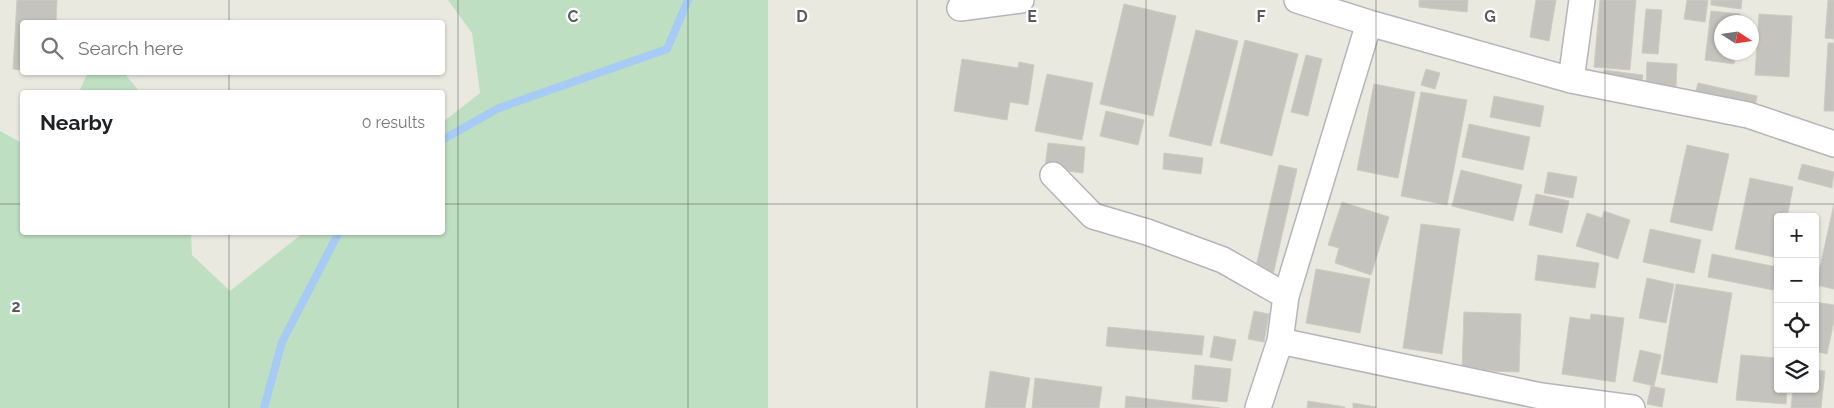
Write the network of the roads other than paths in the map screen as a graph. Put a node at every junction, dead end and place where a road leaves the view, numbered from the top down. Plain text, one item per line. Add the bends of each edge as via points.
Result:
1 (1021, 0) edge
2 (1297, 0) edge
3 (1582, 0) edge
4 (960, 8) dead end
5 (1369, 23) junction
6 (1571, 80) junction
7 (1834, 144) edge
8 (1053, 176) dead end
9 (1286, 296) junction
10 (1280, 341) junction
11 (1258, 408) edge
12 (1632, 408) edge

1 - 4 street
2 - 5 street
3 - 6 street
5 - 6 street
5 - 9 street
6 - 7 street via 1748,115
8 - 9 street via 1093,216 1223,260
9 - 10 street
10 - 11 street
10 - 12 street via 1541,396

